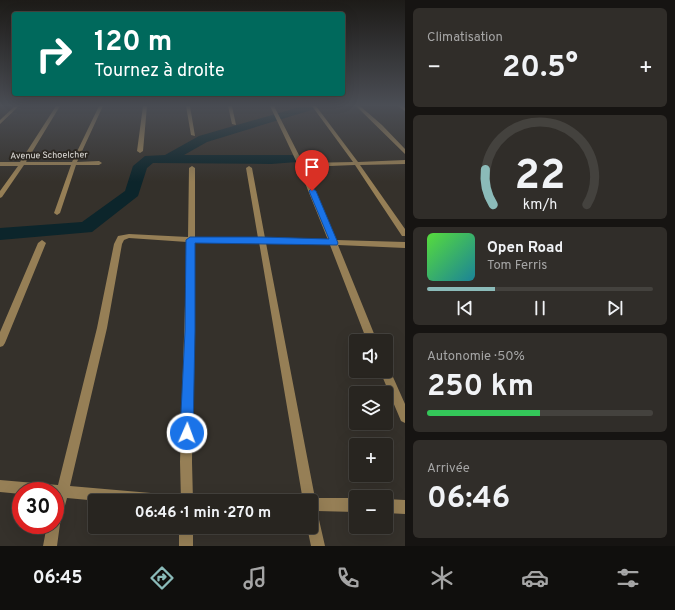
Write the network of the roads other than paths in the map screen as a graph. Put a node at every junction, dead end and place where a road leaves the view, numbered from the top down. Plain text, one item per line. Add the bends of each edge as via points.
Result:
1 (42, 131) edge
2 (89, 131) edge
3 (142, 131) edge
4 (192, 131) edge
5 (285, 131) edge
6 (333, 131) edge
7 (385, 131) edge
8 (193, 135) dead end
9 (140, 151) dead end
10 (405, 152) edge
11 (405, 162) edge
12 (74, 163) junction
13 (99, 163) dead end
14 (0, 164) edge
15 (22, 164) junction
16 (357, 164) junction
17 (302, 165) junction
18 (192, 168) dead end
19 (249, 168) dead end
20 (0, 196) edge
21 (57, 213) dead end
22 (405, 234) edge
23 (190, 240) junction
24 (262, 240) junction
25 (42, 243) dead end
26 (334, 243) junction
27 (405, 245) edge
28 (369, 334) edge
29 (0, 343) edge
30 (388, 378) edge
31 (405, 417) edge
32 (64, 483) edge
33 (0, 486) edge
34 (12, 487) edge
35 (64, 491) edge
36 (96, 494) edge
37 (187, 494) edge
38 (308, 494) edge
39 (318, 504) edge
40 (349, 505) edge
41 (393, 506) edge
42 (405, 507) edge
43 (52, 534) edge
44 (186, 534) edge
45 (316, 534) edge
46 (50, 546) edge
47 (186, 546) edge
48 (318, 546) edge

1 - 15 street
2 - 12 street
3 - 9 street
4 - 8 street
5 - 17 street
6 - 16 street
7 - 10 street
11 - 16 street
12 - 13 street, Avenue Schoelcher
12 - 15 street, Avenue Schoelcher
12 - 21 street
14 - 15 street, Avenue Schoelcher
15 - 20 street
16 - 17 street
16 - 22 street
17 - 26 street
18 - 23 street
19 - 24 street
23 - 24 street
23 - 32 street via 129,236 121,238
23 - 37 street
24 - 26 street
24 - 38 street
25 - 29 street
26 - 27 street
26 - 28 street
30 - 31 street
33 - 34 street
35 - 36 street
39 - 40 street
41 - 42 street
43 - 46 street
44 - 47 street
45 - 48 street

